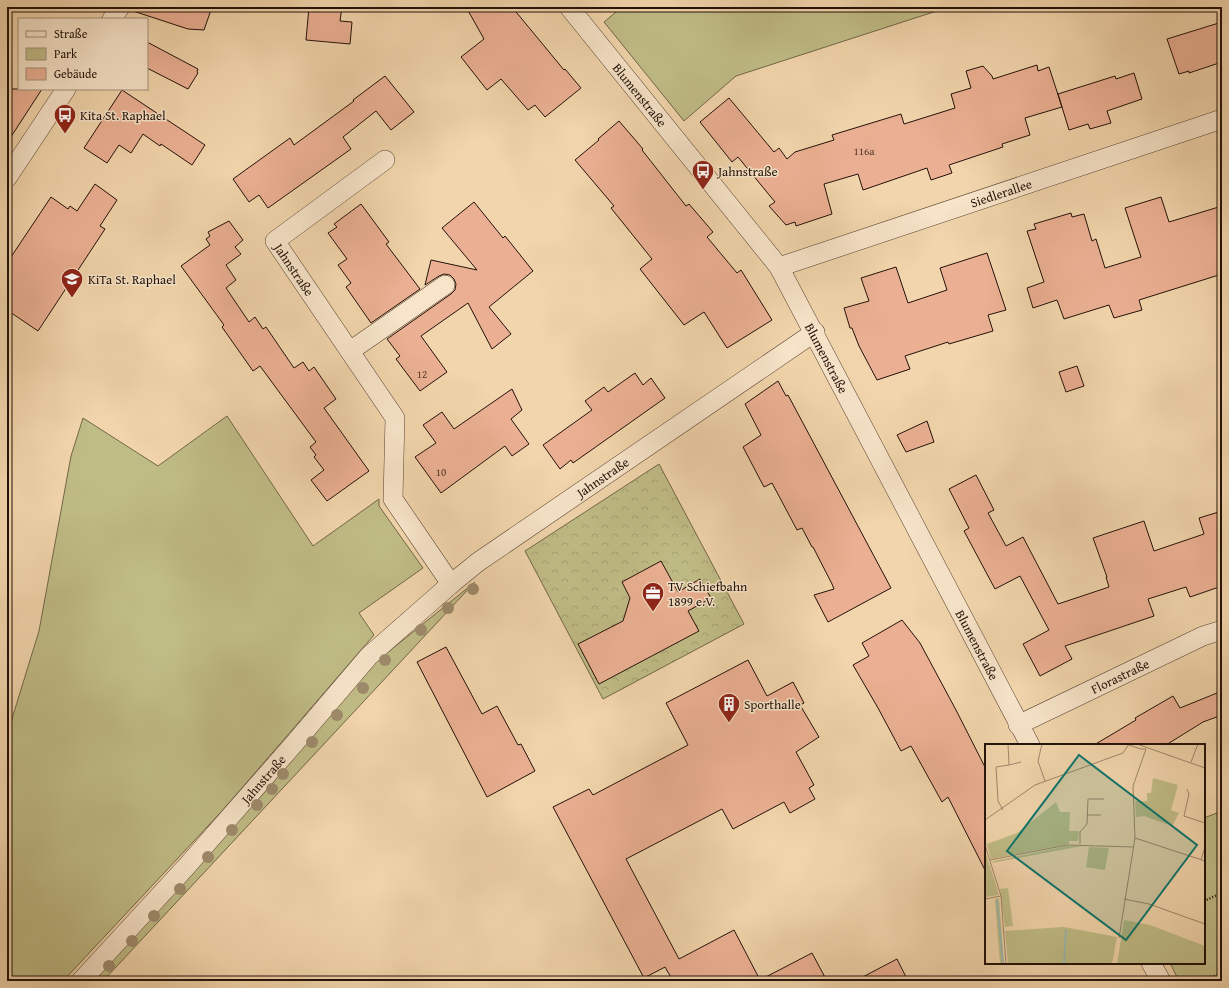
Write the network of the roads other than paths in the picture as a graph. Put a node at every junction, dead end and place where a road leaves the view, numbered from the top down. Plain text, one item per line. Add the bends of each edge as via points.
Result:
1 (120, 7) edge
2 (568, 7) edge
3 (113, 18) edge
4 (65, 90) edge
5 (1222, 119) edge
6 (385, 160) dead end
7 (7, 178) edge
8 (780, 267) junction
9 (445, 285) dead end
10 (815, 332) junction
11 (350, 351) junction
12 (451, 584) junction
13 (1222, 630) edge
14 (1018, 725) junction
15 (1029, 744) edge
16 (1152, 964) edge
17 (81, 981) edge
18 (1161, 981) edge

1 - 3 street
2 - 8 street, Blumenstraße
4 - 7 street
5 - 8 street, Siedlerallee
6 - 11 street, Jahnstraße via 275,241
8 - 10 street, Blumenstraße
9 - 11 street
10 - 12 street, Jahnstraße via 478,562
10 - 14 street, Blumenstraße
11 - 12 street, Jahnstraße via 396,418 393,499
12 - 17 street, Jahnstraße via 369,656 186,867
13 - 14 street, Florastraße via 1203,636
14 - 15 street, Blumenstraße
16 - 18 street

